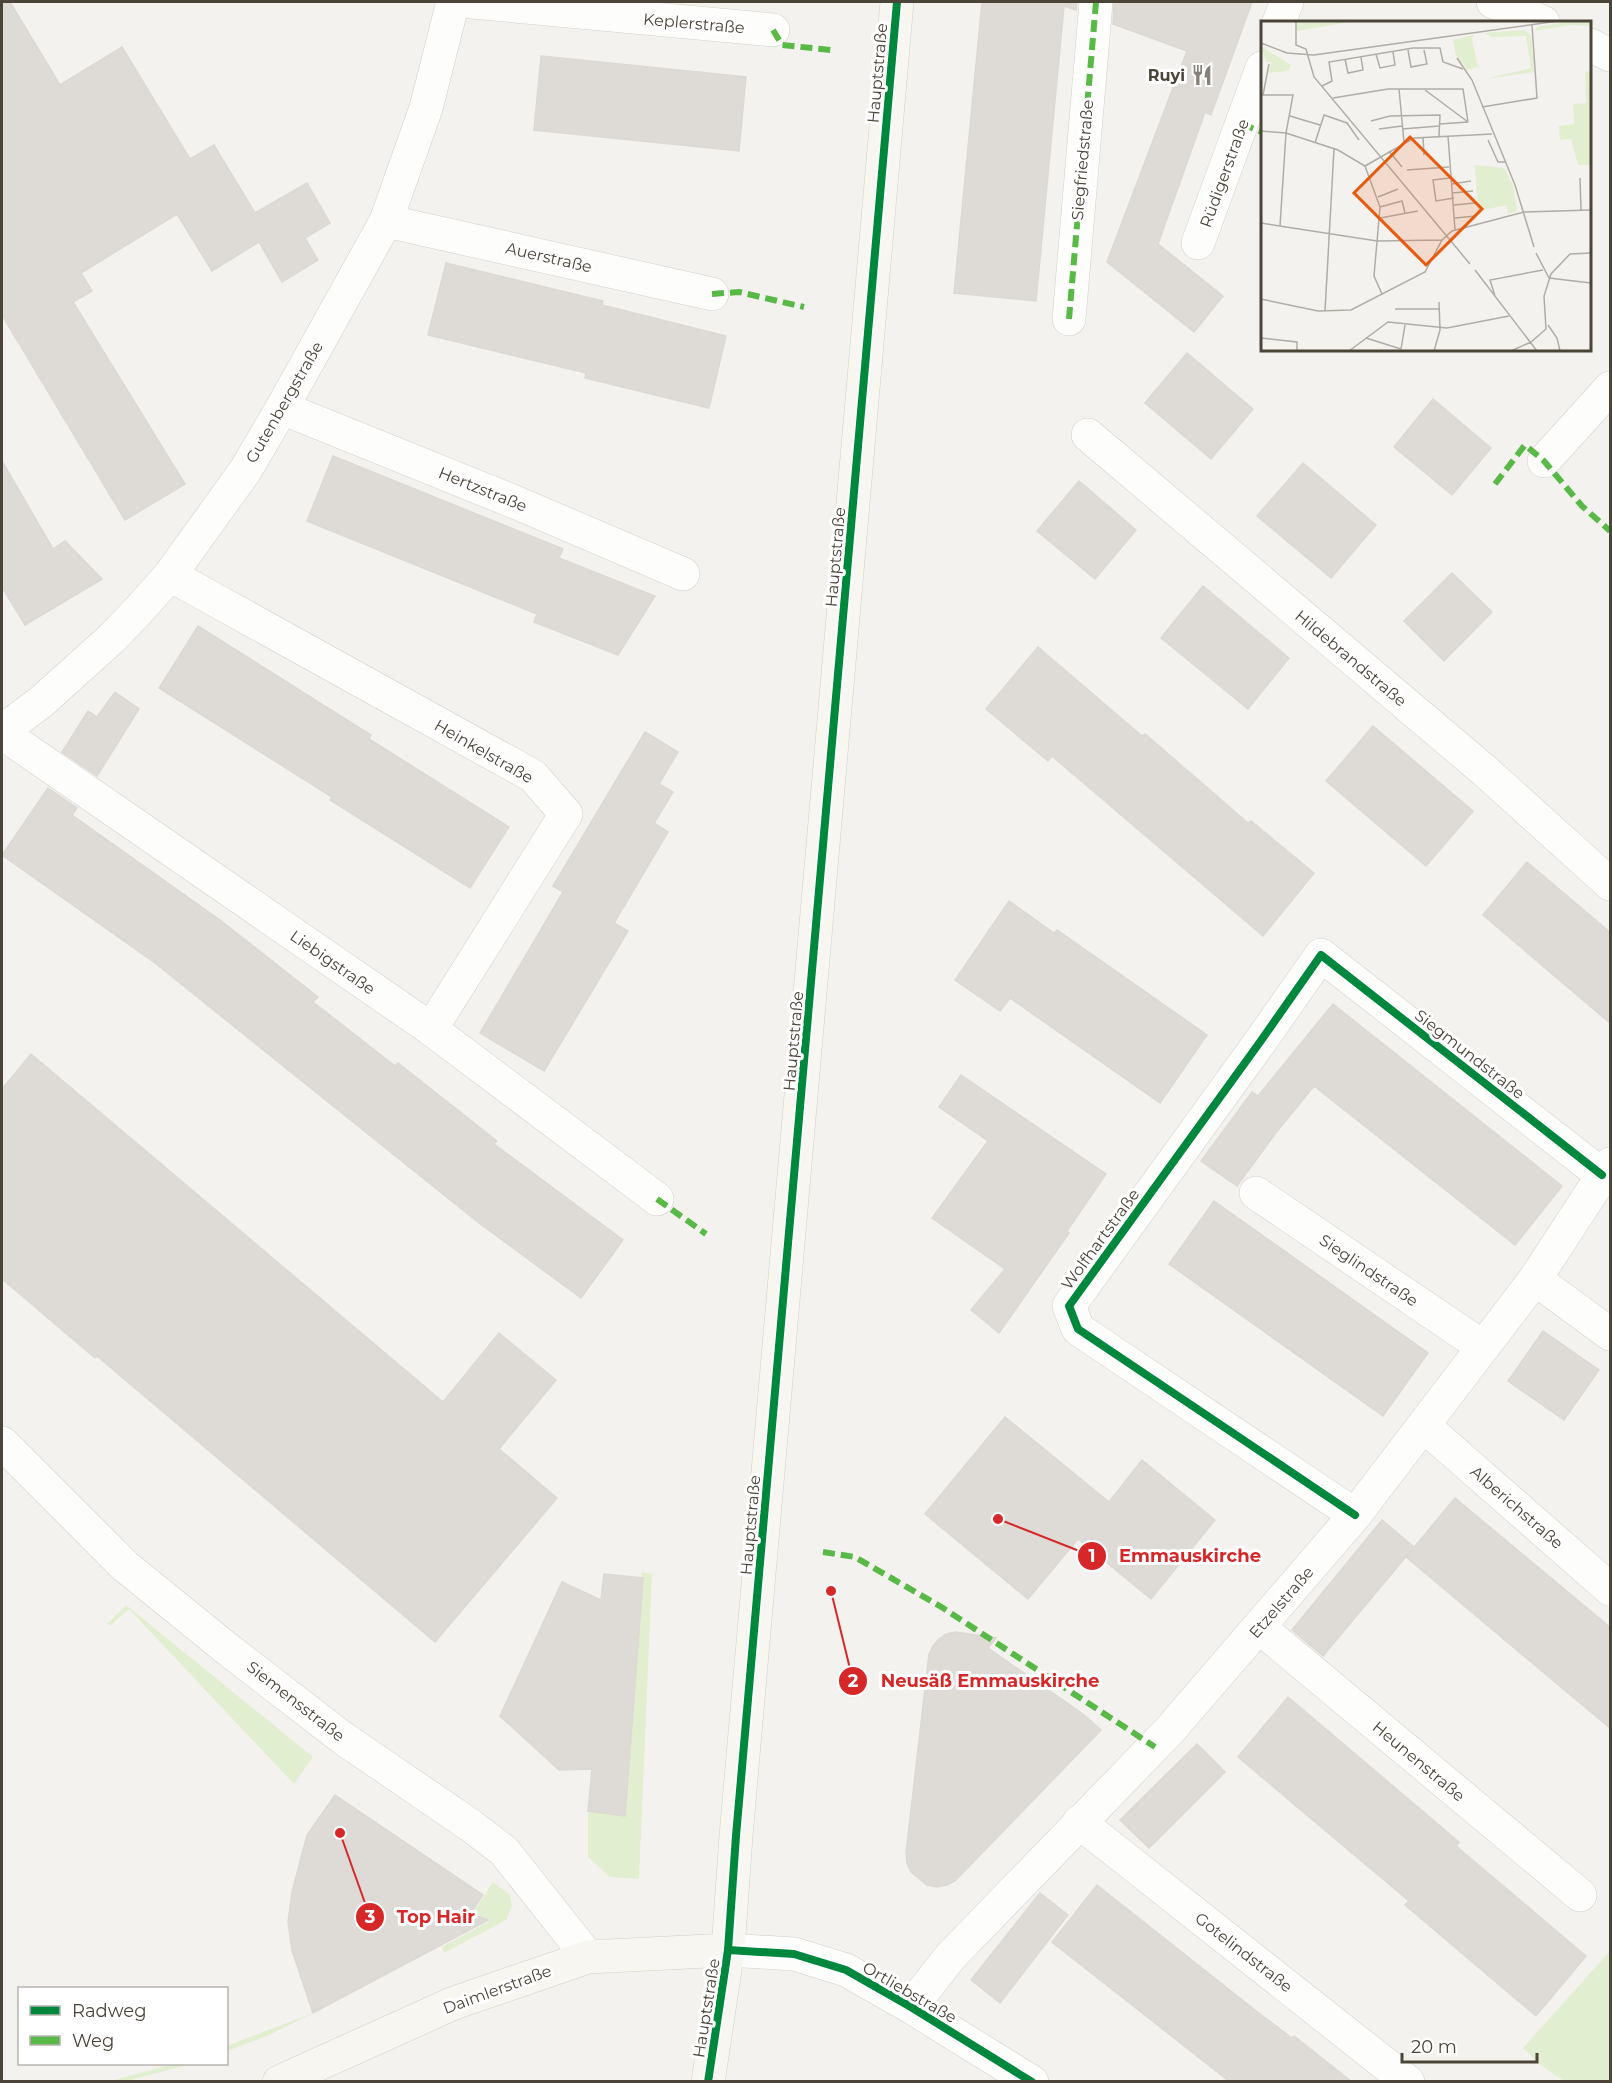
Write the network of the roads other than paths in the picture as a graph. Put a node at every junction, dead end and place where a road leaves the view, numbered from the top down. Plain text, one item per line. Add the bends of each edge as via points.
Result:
1 (453, 2) edge
2 (472, 2) edge
3 (897, 2) edge
4 (1096, 2) edge
5 (1287, 2) edge
6 (1493, 2) edge
7 (1279, 21) edge
8 (1540, 21) edge
9 (772, 30) dead end
10 (1591, 46) edge
11 (1611, 56) edge
12 (1261, 73) edge
13 (386, 221) junction
14 (1198, 243) dead end
15 (712, 294) dead end
16 (1069, 319) dead end
17 (1611, 388) edge
18 (282, 408) junction
19 (1088, 435) dead end
20 (1544, 461) dead end
21 (682, 574) dead end
22 (170, 575) junction
23 (2, 732) edge
24 (1611, 884) edge
25 (1321, 955) joint
26 (431, 1029) junction
27 (1606, 1169) edge
28 (1256, 1193) dead end
29 (657, 1199) dead end
30 (1535, 1279) junction
31 (1611, 1334) edge
32 (1483, 1347) junction
33 (1424, 1426) junction
34 (2, 1443) edge
35 (1355, 1515) junction
36 (1611, 1588) edge
37 (1259, 1627) junction
38 (1079, 1822) junction
39 (1580, 1895) dead end
40 (728, 1950) junction
41 (588, 1957) junction
42 (911, 2007) junction
43 (279, 2082) edge
44 (708, 2082) edge
45 (1032, 2082) edge
46 (1408, 2082) edge

1 - 13 street, Gutenbergstraße via 426,108
2 - 9 street, Keplerstraße
3 - 40 street, Hauptstraße
4 - 16 street, Siegfriedstraße
5 - 7 street
6 - 8 street
10 - 11 street
12 - 14 street, Rüdigerstraße
13 - 15 street, Auerstraße
13 - 18 street, Gutenbergstraße
17 - 20 street
18 - 21 street, Hertzstraße
18 - 22 street, Gutenbergstraße via 244,471
19 - 24 street, Hildebrandstraße via 1485,771
22 - 23 street, Gutenbergstraße via 111,639
22 - 26 street, Heinkelstraße via 533,776 566,814
23 - 26 street, Liebigstraße
25 - 27 street, Siegmundstraße
25 - 35 street, Wolfhartstraße via 1069,1306 1078,1329
26 - 29 street, Liebigstraße
27 - 30 street, Etzelstraße
28 - 32 street, Sieglindstraße
30 - 31 street
30 - 32 street, Etzelstraße
32 - 33 street, Etzelstraße
33 - 35 street, Etzelstraße
33 - 36 street, Alberichstraße
34 - 41 street, Siemensstraße via 125,1566 344,1739 504,1851
35 - 37 street, Etzelstraße
37 - 38 street, Etzelstraße via 1155,1747
37 - 39 street, Heunenstraße
38 - 42 street, Etzelstraße via 950,1957
38 - 46 street, Gotelindstraße
40 - 41 street, Daimlerstraße
40 - 42 street, Ortliebstraße via 794,1954 846,1970
40 - 44 street, Hauptstraße
41 - 43 street, Daimlerstraße via 454,2003
42 - 45 street, Ortliebstraße

